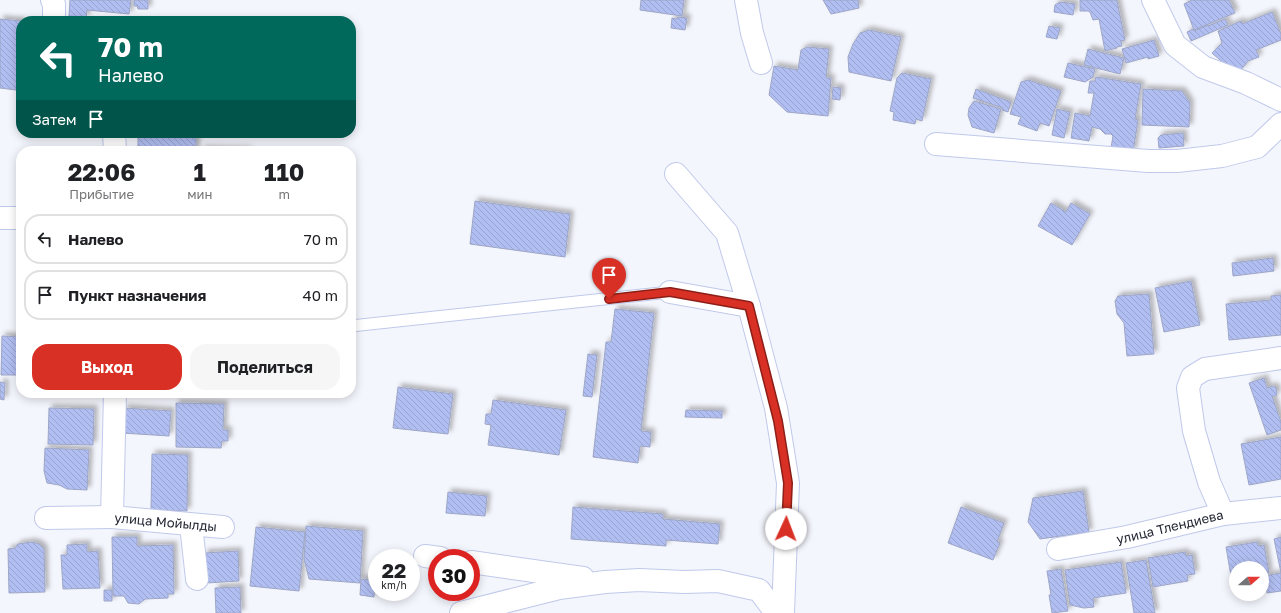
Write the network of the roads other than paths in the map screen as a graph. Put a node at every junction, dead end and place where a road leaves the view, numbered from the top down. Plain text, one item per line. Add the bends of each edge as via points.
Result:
1 (52, 0) edge
2 (746, 0) edge
3 (1152, 0) edge
4 (54, 16) edge
5 (761, 63) dead end
6 (1281, 100) edge
7 (1281, 124) edge
8 (936, 144) dead end
9 (676, 174) dead end
10 (0, 218) edge
11 (16, 218) edge
12 (670, 292) joint
13 (749, 306) junction
14 (356, 325) edge
15 (1281, 358) edge
16 (115, 398) edge
17 (1281, 508) edge
18 (1222, 514) junction
19 (112, 517) junction
20 (46, 518) dead end
21 (191, 524) junction
22 (223, 527) dead end
23 (1058, 549) dead end
24 (480, 563) edge
25 (197, 579) dead end
26 (605, 582) junction
27 (461, 613) edge
28 (776, 613) edge
29 (783, 613) edge

1 - 4 street
2 - 5 street
3 - 6 street via 1175,46 1203,67 1246,83
7 - 8 street via 1257,147 1222,156 1177,161 1140,161
9 - 13 street via 727,234
10 - 11 street
12 - 13 street
12 - 14 lane
13 - 29 street via 776,408 788,483
15 - 18 street via 1205,369 1192,377 1190,382 1188,388 1194,431 1209,482
16 - 19 street, улица Мойылды
17 - 18 street, улица Тлендиева
18 - 23 street, улица Тлендиева via 1127,537
19 - 20 street
19 - 21 street, улица Мойылды
21 - 22 street, улица Мойылды
21 - 25 street
24 - 26 street
26 - 27 street via 559,588
26 - 28 street via 718,581 759,590

